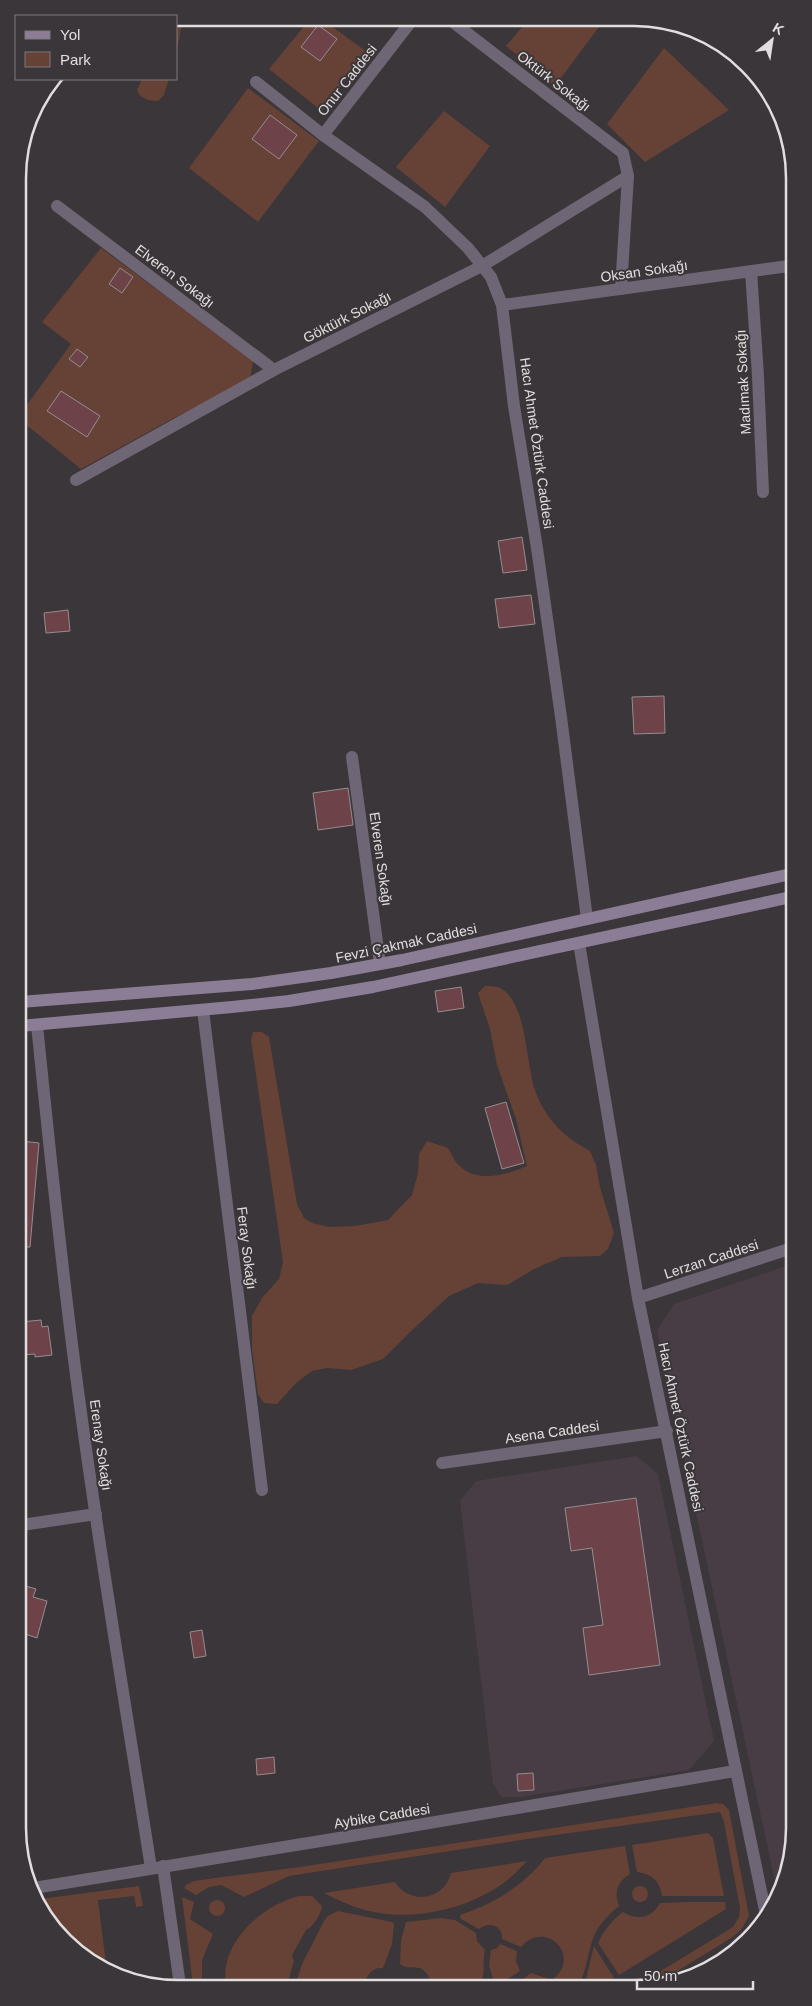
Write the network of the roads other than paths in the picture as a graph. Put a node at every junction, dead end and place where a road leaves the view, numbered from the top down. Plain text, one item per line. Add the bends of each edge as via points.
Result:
1 (407, 26) edge
2 (459, 26) edge
3 (256, 82) dead end
4 (323, 135) junction
5 (628, 176) junction
6 (57, 206) dead end
7 (482, 266) junction
8 (786, 267) edge
9 (751, 271) junction
10 (621, 289) junction
11 (502, 306) junction
12 (274, 370) junction
13 (76, 480) dead end
14 (763, 492) dead end
15 (352, 757) dead end
16 (786, 875) edge
17 (786, 898) edge
18 (587, 919) junction
19 (579, 943) junction
20 (380, 964) junction
21 (26, 1001) edge
22 (203, 1010) junction
23 (37, 1025) junction
24 (26, 1026) edge
25 (785, 1250) edge
26 (638, 1298) junction
27 (667, 1431) junction
28 (442, 1463) dead end
29 (262, 1490) dead end
30 (96, 1514) junction
31 (26, 1525) edge
32 (735, 1771) junction
33 (157, 1867) junction
34 (39, 1887) edge
35 (764, 1906) edge
36 (179, 1980) edge

1 - 4 street, Onur Caddesi
2 - 5 street, Oktürk Sokağı via 623,153
3 - 4 street, Hacı Ahmet Öztürk Caddesi
4 - 7 street, Hacı Ahmet Öztürk Caddesi via 425,207
5 - 7 street, Göktürk Sokağı
5 - 10 street, Oktürk Sokağı
6 - 12 street, Elveren Sokağı
7 - 11 street, Hacı Ahmet Öztürk Caddesi via 491,276
7 - 12 street, Göktürk Sokağı
8 - 9 street, Oksan Sokağı
9 - 10 street, Oksan Sokağı
9 - 14 street, Madımak Sokağı
10 - 11 street, Oksan Sokağı
11 - 18 street, Hacı Ahmet Öztürk Caddesi
12 - 13 street, Göktürk Sokağı
15 - 20 street, Elveren Sokağı
16 - 18 main road, Fevzi Çakmak Caddesi
17 - 19 main road
18 - 20 main road, Fevzi Çakmak Caddesi
19 - 22 main road via 373,987 289,1001
19 - 26 street, Hacı Ahmet Öztürk Caddesi
20 - 21 main road, Fevzi Çakmak Caddesi via 252,984
22 - 23 main road
22 - 29 street, Feray Sokağı
23 - 24 main road
23 - 30 street, Erenay Sokağı via 59,1238
25 - 26 street, Lerzan Caddesi
26 - 27 street, Hacı Ahmet Öztürk Caddesi
27 - 28 street, Asena Caddesi
27 - 32 street, Hacı Ahmet Öztürk Caddesi
30 - 31 street
30 - 33 street, Erenay Sokağı
32 - 33 street, Aybike Caddesi
32 - 35 street, Hacı Ahmet Öztürk Caddesi
33 - 34 street, Aybike Caddesi
33 - 36 street, Erenay Sokağı

